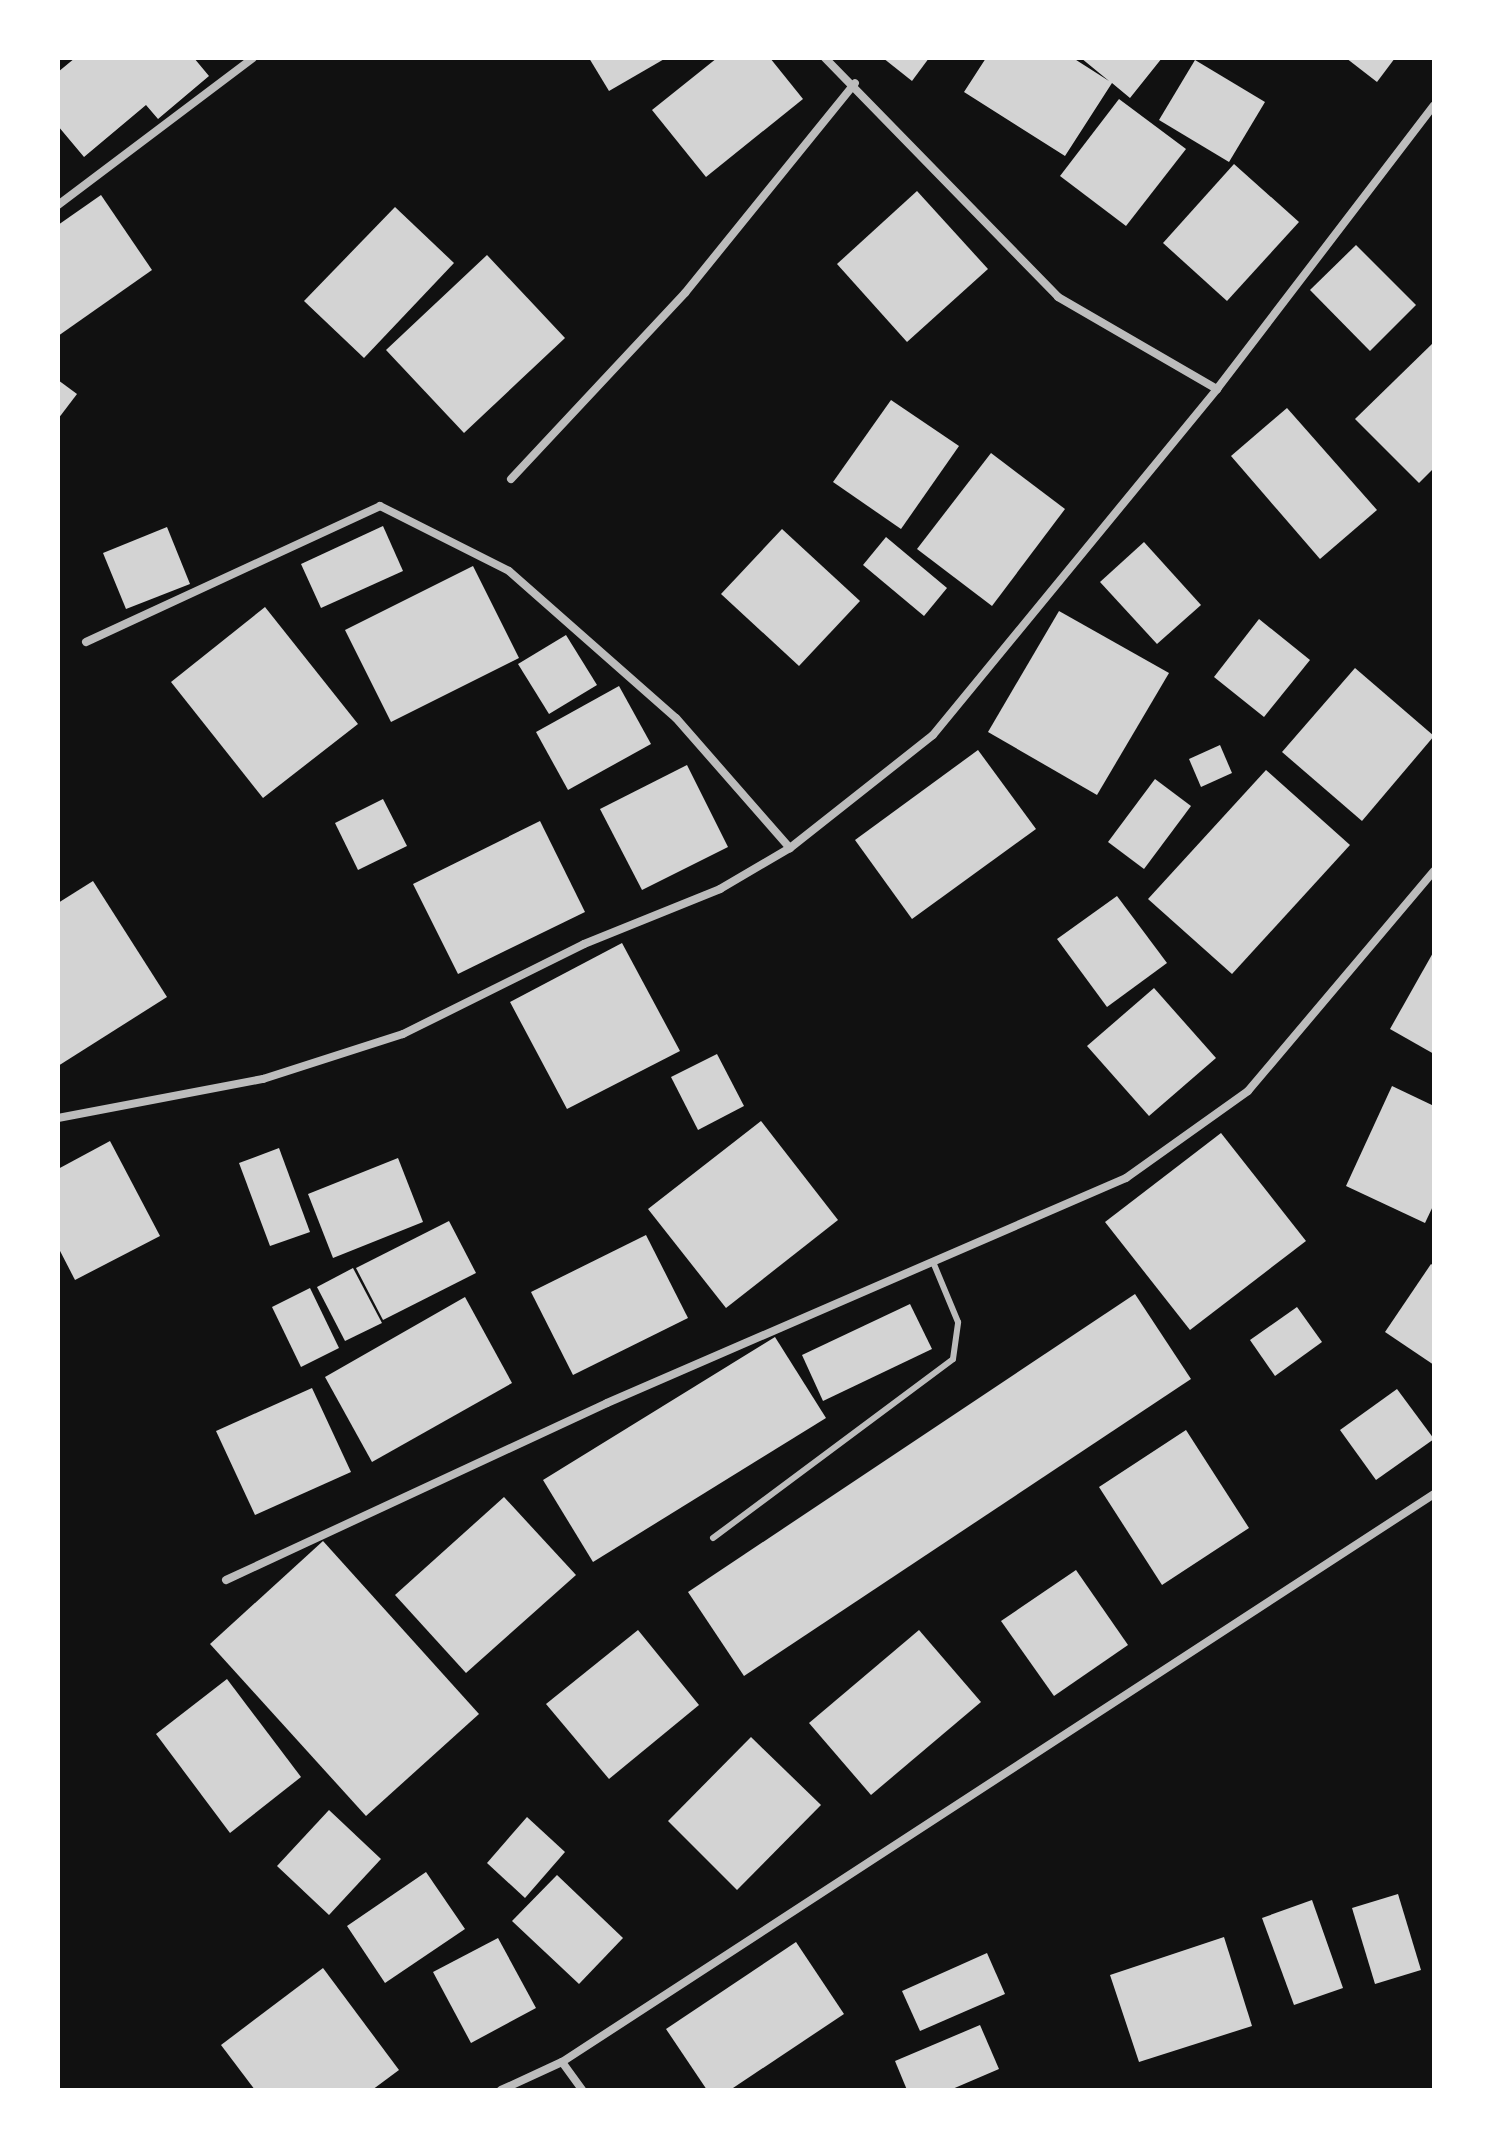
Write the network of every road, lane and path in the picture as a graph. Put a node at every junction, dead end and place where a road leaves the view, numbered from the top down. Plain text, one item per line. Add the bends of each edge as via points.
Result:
1 (253, 58) edge
2 (825, 58) edge
3 (855, 83) junction
4 (1434, 105) edge
5 (58, 205) edge
6 (1217, 389) junction
7 (511, 479) dead end
8 (86, 642) dead end
9 (790, 848) junction
10 (1434, 871) edge
11 (58, 1118) edge
12 (933, 1262) junction
13 (1434, 1494) edge
14 (713, 1538) dead end
15 (226, 1580) dead end
16 (562, 2062) junction
17 (501, 2090) edge
18 (582, 2090) edge

1 - 5 street
2 - 3 street
3 - 6 street via 969,213 1058,297
3 - 7 street via 685,293
4 - 6 street
6 - 9 street via 933,735
8 - 9 street via 380,506 509,571 676,718
9 - 11 street via 720,889 584,944 403,1034 263,1079
10 - 12 street via 1248,1091 1126,1178
12 - 14 lane via 958,1322 953,1359
12 - 15 street
13 - 16 street
16 - 17 street
16 - 18 street

